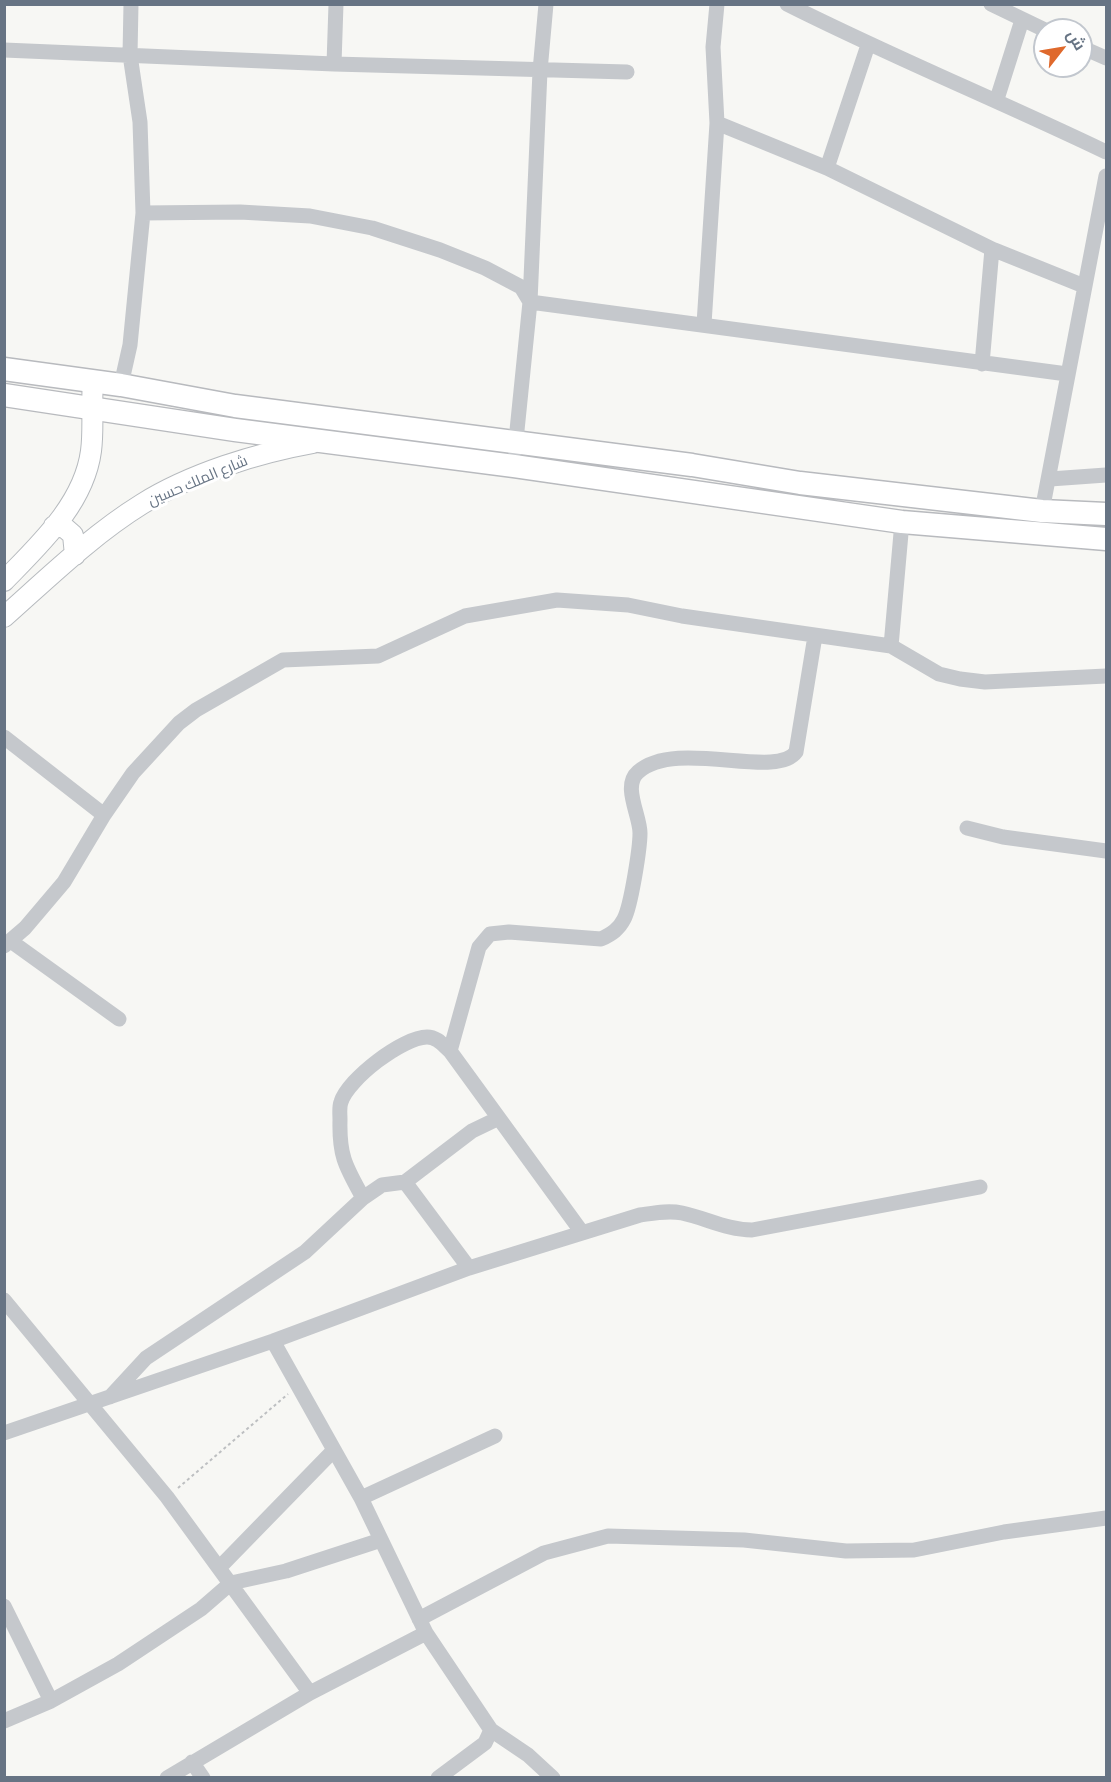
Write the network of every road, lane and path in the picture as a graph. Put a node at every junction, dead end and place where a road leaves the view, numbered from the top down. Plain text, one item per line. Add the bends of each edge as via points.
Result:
1 (131, 4) edge
2 (336, 4) edge
3 (546, 4) edge
4 (717, 4) edge
5 (787, 4) edge
6 (991, 4) edge
7 (1022, 20) junction
8 (1033, 25) edge
9 (867, 45) junction
10 (4, 50) edge
11 (1093, 52) edge
12 (130, 55) junction
13 (1107, 58) edge
14 (334, 64) junction
15 (540, 71) junction
16 (627, 72) dead end
17 (997, 99) junction
18 (717, 123) junction
19 (1107, 152) edge
20 (827, 168) junction
21 (1107, 176) edge
22 (143, 213) junction
23 (992, 249) junction
24 (1084, 286) junction
25 (530, 302) junction
26 (704, 324) junction
27 (982, 364) junction
28 (4, 369) edge
29 (1067, 374) junction
30 (93, 382) junction
31 (121, 385) junction
32 (4, 395) edge
33 (91, 406) junction
34 (516, 441) junction
35 (322, 442) junction
36 (514, 466) junction
37 (1107, 475) edge
38 (1050, 479) junction
39 (1042, 511) junction
40 (1107, 514) edge
41 (902, 522) junction
42 (54, 526) junction
43 (1107, 539) edge
44 (75, 555) junction
45 (4, 581) edge
46 (4, 617) edge
47 (815, 636) junction
48 (891, 646) junction
49 (1107, 676) edge
50 (4, 737) edge
51 (104, 815) junction
52 (967, 828) dead end
53 (1107, 851) edge
54 (8, 944) edge
55 (119, 1019) dead end
56 (450, 1051) junction
57 (499, 1119) junction
58 (405, 1182) junction
59 (980, 1187) dead end
60 (363, 1198) junction
61 (581, 1231) junction
62 (469, 1268) junction
63 (4, 1300) edge
64 (273, 1341) junction
65 (297, 1387) junction
66 (108, 1399) junction
67 (91, 1405) junction
68 (4, 1434) edge
69 (495, 1437) dead end
70 (334, 1450) junction
71 (168, 1497) junction
72 (361, 1498) junction
73 (1107, 1518) edge
74 (381, 1540) junction
75 (219, 1568) junction
76 (231, 1583) junction
77 (4, 1606) edge
78 (419, 1619) junction
79 (426, 1634) junction
80 (310, 1693) junction
81 (51, 1701) junction
82 (4, 1721) edge
83 (491, 1730) junction
84 (192, 1762) junction
85 (167, 1778) edge
86 (203, 1778) edge
87 (438, 1778) edge
88 (553, 1778) edge

1 - 12 street
2 - 14 street
3 - 15 street
4 - 18 street via 713,46
5 - 9 street
6 - 7 street
7 - 8 street
7 - 17 street
9 - 17 street
9 - 20 street
10 - 12 street
11 - 13 street
12 - 14 street
12 - 22 street via 140,122
14 - 15 street
15 - 16 street
15 - 25 street
17 - 19 street
18 - 20 street
18 - 26 street
20 - 23 street
21 - 24 street
22 - 25 street via 310,216 372,228 485,268 520,287
22 - 31 street via 130,345
23 - 24 street
23 - 27 street
24 - 29 street
25 - 26 street
25 - 34 street
26 - 27 street
27 - 29 street
28 - 30 highway
29 - 38 street
30 - 31 highway
30 - 33 main road
31 - 34 highway via 236,406
32 - 33 highway
33 - 35 highway
33 - 42 main road via 87,473
34 - 36 street
34 - 39 highway via 800,483
35 - 36 highway
35 - 44 main road, شارع الملك حسين via 241,461 153,497
36 - 41 highway
37 - 38 street
38 - 39 street
39 - 40 highway
41 - 43 highway
41 - 48 street
42 - 44 main road via 73,535
42 - 45 main road
44 - 46 main road, شارع الملك حسين
47 - 48 street
47 - 51 street via 628,605 557,600 465,616 378,656 283,660 179,723 133,773
47 - 56 street via 793,756 782,762 669,757 639,771 631,787 639,842 625,917 614,933 601,939 490,934 479,947
48 - 49 street via 939,674 960,679 985,682
50 - 51 street
51 - 54 street via 64,882
52 - 53 street via 1003,837
54 - 55 street
56 - 57 street
56 - 60 street via 438,1040 415,1039 372,1065 347,1090 341,1102 340,1149
57 - 58 street via 472,1131
57 - 61 street
58 - 60 street via 382,1185
58 - 62 street
59 - 61 street via 752,1230 736,1230 682,1213 661,1211
60 - 66 street via 304,1252 146,1358
61 - 62 street
62 - 64 street
63 - 67 street
64 - 65 street
64 - 66 street
65 - 70 street
65 - 71 path
66 - 67 street
67 - 68 street
67 - 71 street
69 - 72 street
70 - 72 street
70 - 75 street
71 - 75 street
72 - 74 street
73 - 78 street via 1004,1532 914,1550 846,1551 744,1540 608,1536 544,1553
74 - 76 street via 305,1565
74 - 78 street
75 - 76 street
76 - 80 street
76 - 81 street via 166,1634
77 - 81 street
78 - 79 street
79 - 80 street
79 - 83 street
80 - 84 street
81 - 82 street
83 - 87 street via 485,1743
83 - 88 street
84 - 85 street
84 - 86 street

